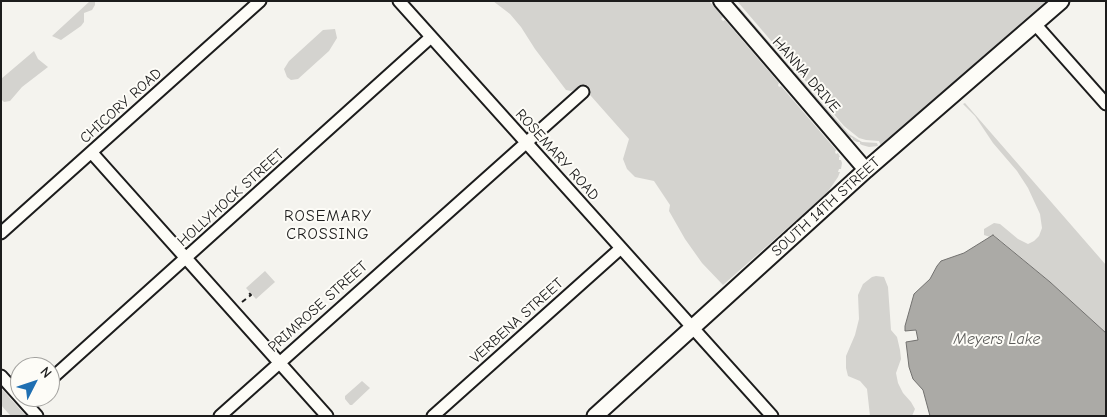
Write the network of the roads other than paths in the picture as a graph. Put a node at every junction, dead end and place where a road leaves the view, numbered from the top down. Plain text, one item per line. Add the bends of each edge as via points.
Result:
1 (260, 1) edge
2 (399, 1) edge
3 (721, 1) edge
4 (1060, 1) edge
5 (1035, 24) junction
6 (431, 37) junction
7 (583, 92) dead end
8 (1106, 104) edge
9 (526, 143) junction
10 (92, 152) junction
11 (866, 170) junction
12 (1, 233) edge
13 (621, 248) junction
14 (186, 258) junction
15 (692, 328) junction
16 (279, 363) junction
17 (60, 371) edge
18 (220, 416) edge
19 (327, 416) edge
20 (433, 416) edge
21 (595, 416) edge
22 (772, 416) edge

1 - 10 street, CHICORY ROAD
2 - 6 street, ROSEMARY ROAD
3 - 11 street, HANNA DRIVE
4 - 5 main road, SOUTH 14TH STREET
5 - 8 street
5 - 11 main road, SOUTH 14TH STREET
6 - 9 street, ROSEMARY ROAD
6 - 14 street, HOLLYHOCK STREET
7 - 9 street, PRIMROSE STREET
9 - 13 street, ROSEMARY ROAD
9 - 16 street, PRIMROSE STREET
10 - 12 street, CHICORY ROAD
10 - 14 street
11 - 15 main road, SOUTH 14TH STREET
13 - 15 street, ROSEMARY ROAD
13 - 20 street, VERBENA STREET
14 - 16 street
14 - 17 street, HOLLYHOCK STREET
15 - 21 main road, SOUTH 14TH STREET
15 - 22 street, ROSEMARY ROAD
16 - 18 street, PRIMROSE STREET
16 - 19 street

